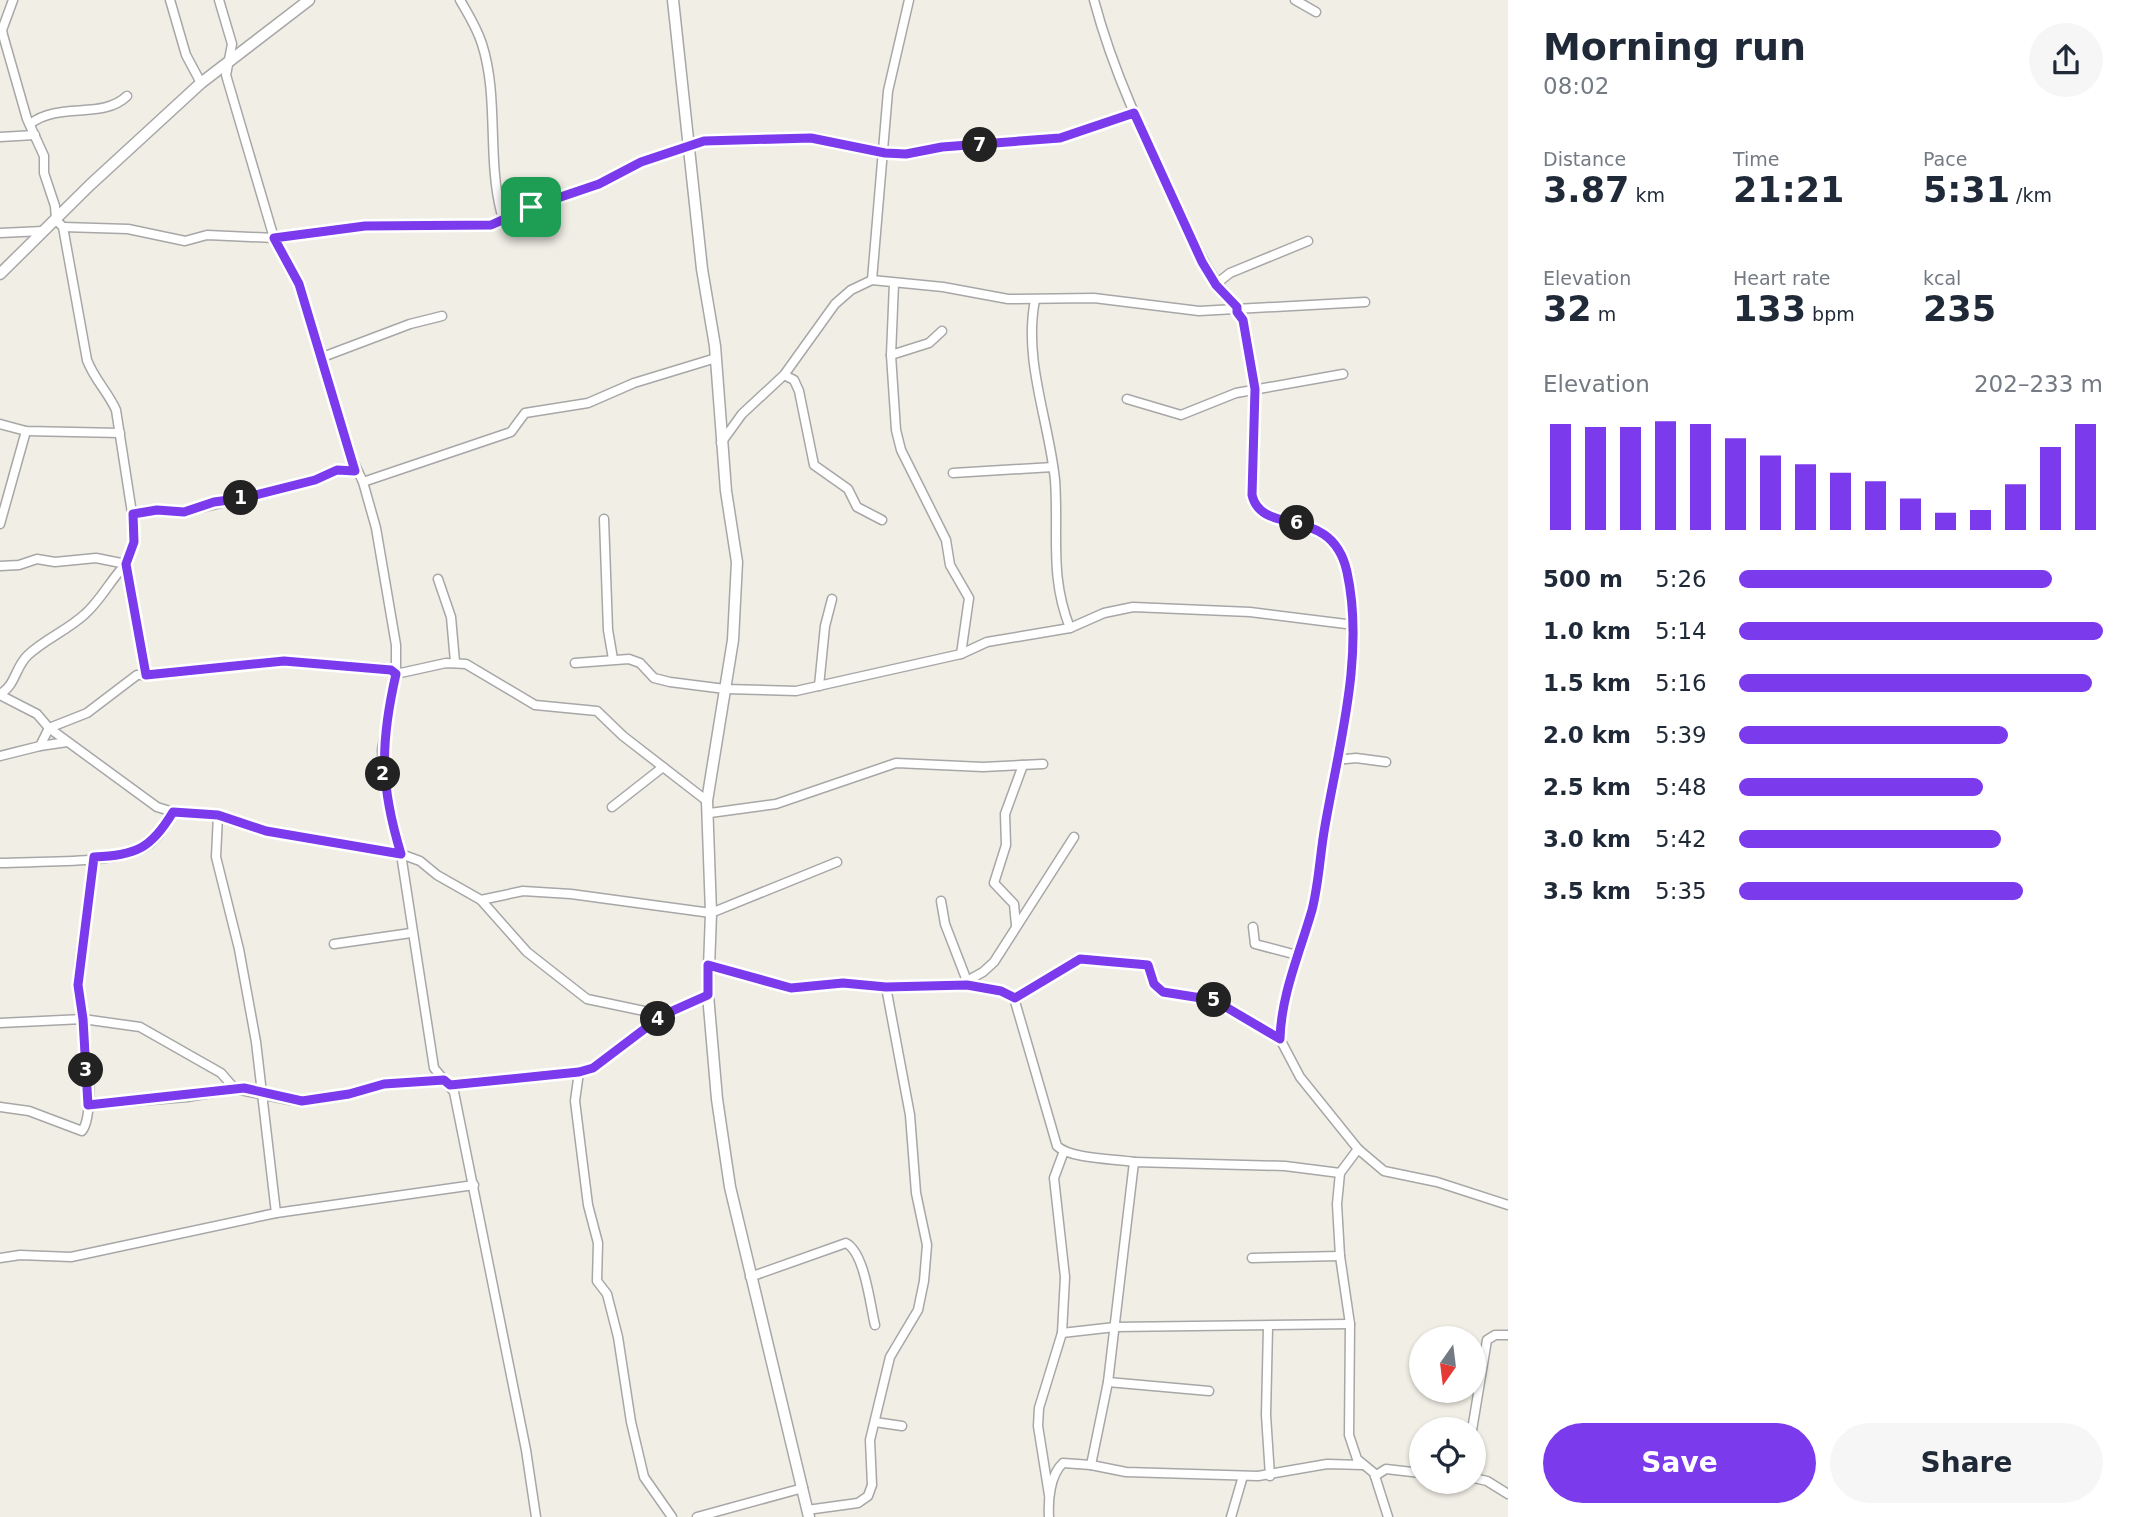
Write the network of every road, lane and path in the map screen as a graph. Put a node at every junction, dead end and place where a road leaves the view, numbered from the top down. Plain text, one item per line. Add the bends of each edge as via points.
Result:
1 (13, 0) edge
2 (170, 0) edge
3 (219, 0) edge
4 (309, 0) edge
5 (460, 0) edge
6 (673, 0) edge
7 (909, 0) edge
8 (1094, 0) edge
9 (1295, 0) edge
10 (1316, 12) dead end
11 (229, 62) junction
12 (201, 83) junction
13 (127, 96) dead end
14 (1134, 113) junction
15 (30, 124) junction
16 (35, 135) junction
17 (0, 137) edge
18 (689, 144) junction
19 (885, 153) junction
20 (506, 216) junction
21 (60, 223) junction
22 (43, 231) junction
23 (0, 233) edge
24 (274, 238) junction
25 (1308, 241) dead end
26 (0, 274) edge
27 (872, 280) junction
28 (894, 282) junction
29 (1216, 285) junction
30 (1034, 300) junction
31 (1366, 302) dead end
32 (1237, 312) junction
33 (442, 316) dead end
34 (942, 331) dead end
35 (891, 355) junction
36 (320, 358) junction
37 (716, 358) junction
38 (784, 374) junction
39 (1343, 374) dead end
40 (1255, 389) junction
41 (1127, 399) dead end
42 (0, 424) edge
43 (26, 431) junction
44 (120, 433) junction
45 (721, 443) junction
46 (1053, 467) junction
47 (355, 471) junction
48 (953, 473) dead end
49 (363, 482) junction
50 (133, 514) junction
51 (604, 519) dead end
52 (882, 520) dead end
53 (0, 524) edge
54 (126, 564) junction
55 (0, 566) edge
56 (438, 579) dead end
57 (832, 599) dead end
58 (1354, 625) junction
59 (1070, 628) junction
60 (961, 654) junction
61 (613, 659) junction
62 (455, 662) junction
63 (575, 663) dead end
64 (396, 674) junction
65 (146, 675) junction
66 (819, 686) junction
67 (726, 689) junction
68 (0, 695) edge
69 (48, 728) junction
70 (68, 742) junction
71 (40, 746) junction
72 (0, 757) edge
73 (1336, 760) junction
74 (1386, 762) dead end
75 (1043, 764) dead end
76 (1023, 765) junction
77 (663, 767) junction
78 (707, 801) junction
79 (612, 807) dead end
80 (173, 812) junction
81 (710, 813) junction
82 (218, 815) junction
83 (1074, 836) dead end
84 (401, 854) junction
85 (94, 857) junction
86 (837, 862) dead end
87 (0, 863) edge
88 (481, 900) junction
89 (941, 901) dead end
90 (711, 913) junction
91 (1253, 927) dead end
92 (1016, 928) junction
93 (411, 933) junction
94 (334, 944) dead end
95 (1297, 955) junction
96 (708, 965) junction
97 (967, 983) junction
98 (886, 987) junction
99 (708, 995) junction
100 (1014, 998) junction
101 (663, 1015) junction
102 (83, 1019) junction
103 (0, 1023) edge
104 (1280, 1039) junction
105 (579, 1072) junction
106 (447, 1082) junction
107 (235, 1088) junction
108 (264, 1094) junction
109 (88, 1105) junction
110 (0, 1107) edge
111 (1358, 1149) junction
112 (1064, 1152) junction
113 (1135, 1162) junction
114 (1340, 1173) junction
115 (474, 1185) junction
116 (1508, 1205) edge
117 (276, 1213) junction
118 (1340, 1256) junction
119 (0, 1258) edge
120 (1252, 1258) dead end
121 (750, 1277) junction
122 (1350, 1324) junction
123 (875, 1325) dead end
124 (1115, 1327) junction
125 (1268, 1327) junction
126 (1062, 1333) junction
127 (1508, 1335) edge
128 (1108, 1382) junction
129 (1209, 1391) dead end
130 (1474, 1417) edge
131 (875, 1422) junction
132 (902, 1426) dead end
133 (1091, 1465) junction
134 (1363, 1465) junction
135 (1409, 1472) edge
136 (1243, 1476) junction
137 (1270, 1476) junction
138 (1375, 1476) junction
139 (1486, 1481) edge
140 (803, 1488) junction
141 (1508, 1494) edge
142 (1049, 1498) junction
143 (808, 1513) edge
144 (536, 1517) edge
145 (672, 1517) edge
146 (696, 1517) edge
147 (1049, 1517) edge
148 (1231, 1517) edge
149 (1388, 1517) edge

1 - 15 street via 2,30
2 - 12 street via 186,55
3 - 11 street via 232,44
4 - 11 street
5 - 20 street via 478,32 488,67 496,184 501,212
6 - 18 street
7 - 19 street via 888,91
8 - 14 street
9 - 10 street
11 - 12 street
11 - 24 street via 229,84
12 - 21 street
13 - 15 street via 111,107 60,111
14 - 19 street via 1060,138
14 - 29 street
15 - 16 street
16 - 17 street
16 - 21 street
18 - 19 street via 712,139 811,138
18 - 20 street via 599,184
18 - 37 street
19 - 27 street
20 - 24 street via 491,225 365,226
21 - 22 street
21 - 24 street via 128,229 185,242 207,235
21 - 44 street via 87,360 92,376 116,410
22 - 23 street
22 - 26 street
24 - 36 street via 299,284
25 - 29 street via 1230,273
27 - 28 street
27 - 38 street via 835,304
28 - 30 street
28 - 35 street
29 - 32 street
30 - 32 street via 1094,298
30 - 46 street via 1035,360
31 - 32 street
32 - 40 street via 1243,320
33 - 36 street
34 - 35 street via 929,343
35 - 60 street via 899,445 936,515 950,565 969,598
36 - 47 street
37 - 45 street
37 - 49 street via 634,383 588,403 525,413 511,432
38 - 45 street via 742,414
38 - 52 street via 794,380 799,391 814,466 848,489 859,508
39 - 40 street
40 - 41 street via 1181,415
40 - 58 street via 1252,495 1256,507 1270,516 1315,528 1334,541 1343,556
42 - 43 street
43 - 44 street
43 - 53 street
44 - 50 street
45 - 67 street via 737,562
46 - 48 street
46 - 59 street via 1056,583
47 - 49 street
47 - 50 street via 337,470 315,480 184,512
49 - 64 street via 394,626
50 - 54 street via 134,542
51 - 61 street
54 - 55 street via 96,558 35,559
54 - 65 street
54 - 68 street via 84,616 27,656 12,684
56 - 62 street via 451,617
57 - 66 street
58 - 59 street via 1147,606 1104,613
58 - 73 street
59 - 60 street via 987,642
60 - 66 street
61 - 63 street
61 - 67 street via 640,663 651,676 663,680
62 - 64 street
62 - 77 street via 535,705 597,711
64 - 65 street via 384,668 284,661
64 - 84 street via 382,750 383,776
65 - 69 street via 137,675 87,713
66 - 67 street via 796,691
67 - 78 street
68 - 69 street via 37,714
69 - 70 street
69 - 71 street
70 - 71 street
70 - 80 street via 146,801
71 - 72 street
73 - 74 street
73 - 95 street via 1312,907
75 - 76 street
76 - 81 street via 896,763 797,798
76 - 92 street via 1006,814 1006,845 994,883 1014,904
77 - 78 street
77 - 79 street
78 - 81 street
80 - 82 street
80 - 85 street via 156,838 141,849
81 - 90 street
82 - 84 street via 266,831
82 - 108 street via 216,857 239,949
83 - 92 street
84 - 88 street
84 - 93 street
85 - 87 street
85 - 102 street via 79,965
86 - 90 street
88 - 90 street via 523,891
88 - 101 street via 527,952 587,999
89 - 97 street
90 - 96 street
91 - 95 street via 1255,944
92 - 97 street via 994,962
93 - 94 street
93 - 106 street via 434,1068
95 - 104 street
96 - 98 street via 779,987 843,983
96 - 99 street
97 - 98 street
97 - 100 street
98 - 131 street via 910,1115 916,1193 927,1251 920,1305 890,1357
99 - 101 street
99 - 121 street via 730,1187
100 - 104 street via 1080,959 1136,962 1148,965 1156,987 1164,993 1214,1000
100 - 112 street via 1055,1141
101 - 105 street via 609,1059
102 - 103 street
102 - 107 street via 151,1031 221,1073
102 - 109 street
104 - 111 street via 1300,1077
105 - 106 street
105 - 145 street via 575,1101 588,1205 598,1243 597,1281 607,1294 618,1337 645,1477
106 - 108 street via 384,1084 310,1100
106 - 115 street via 454,1092
107 - 108 street
107 - 109 street
108 - 117 street
109 - 110 street via 85,1129 78,1132 29,1111
111 - 114 street
111 - 116 street via 1384,1171
112 - 113 street
112 - 126 street via 1054,1178 1065,1277
113 - 114 street via 1285,1166
113 - 124 street
114 - 118 street
115 - 117 street
115 - 144 street
117 - 119 street via 71,1257
118 - 120 street
118 - 122 street
121 - 123 street via 846,1242 859,1260
121 - 140 street
122 - 125 street
122 - 134 street via 1349,1435 1353,1452
124 - 125 street
124 - 126 street
124 - 128 street
125 - 137 street
126 - 142 street via 1039,1408 1041,1459
127 - 130 street via 1487,1340
128 - 129 street
128 - 133 street
131 - 132 street
131 - 143 street via 869,1444 872,1485 868,1496 858,1503
133 - 136 street via 1126,1472
133 - 142 street via 1060,1465
134 - 137 street via 1327,1464
134 - 138 street
135 - 138 street via 1386,1469
136 - 137 street
136 - 148 street
138 - 149 street
139 - 141 street
140 - 143 street
140 - 146 street
142 - 147 street

